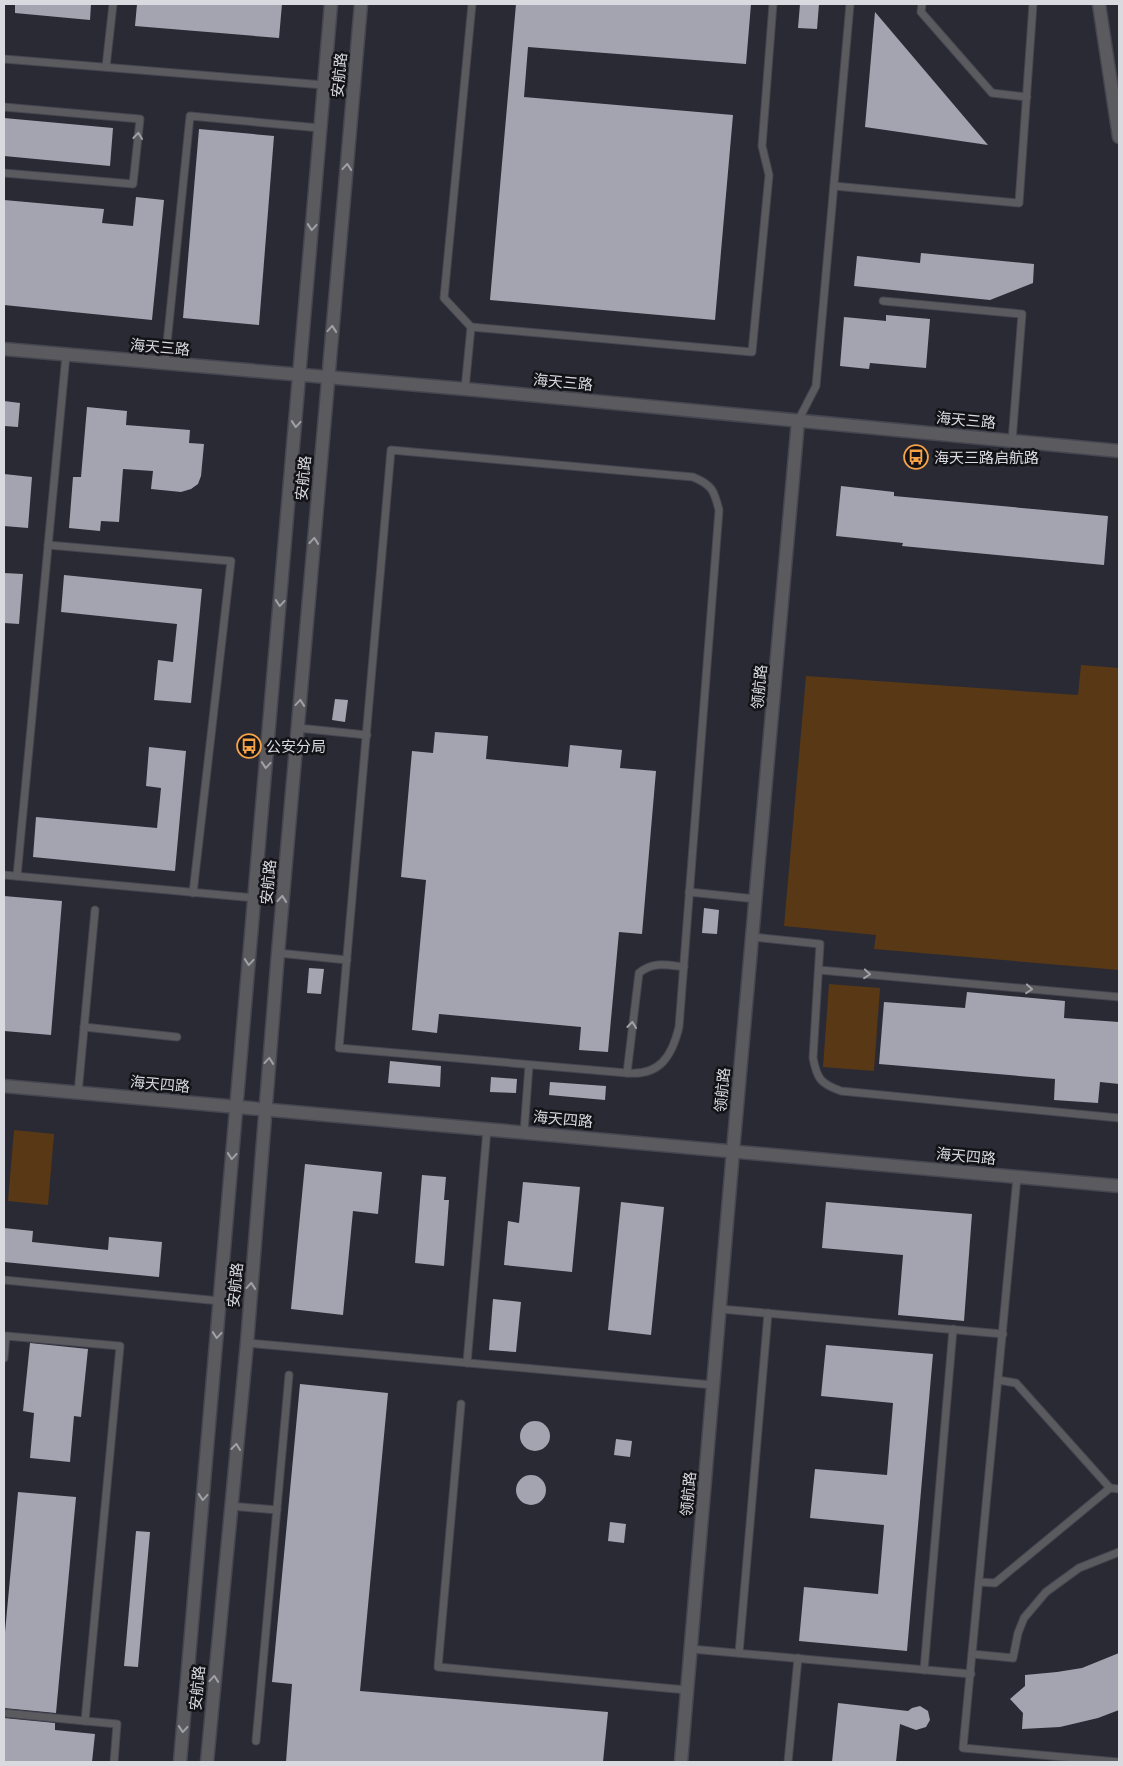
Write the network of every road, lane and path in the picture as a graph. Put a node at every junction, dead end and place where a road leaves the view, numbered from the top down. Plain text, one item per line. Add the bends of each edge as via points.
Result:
1 (113, 4) edge
2 (331, 4) edge
3 (361, 4) edge
4 (472, 4) edge
5 (773, 4) edge
6 (850, 4) edge
7 (922, 4) edge
8 (1033, 4) edge
9 (1099, 4) edge
10 (4, 59) edge
11 (106, 67) junction
12 (324, 86) junction
13 (1026, 97) junction
14 (4, 107) edge
15 (320, 128) junction
16 (1119, 137) edge
17 (4, 173) edge
18 (834, 186) junction
19 (883, 300) dead end
20 (471, 327) junction
21 (4, 349) edge
22 (66, 355) junction
23 (165, 363) junction
24 (300, 376) junction
25 (328, 378) junction
26 (465, 389) junction
27 (798, 421) junction
28 (1012, 441) junction
29 (1119, 451) edge
30 (48, 545) junction
31 (298, 728) junction
32 (367, 735) junction
33 (4, 875) edge
34 (16, 876) junction
35 (689, 892) junction
36 (193, 893) junction
37 (255, 898) junction
38 (756, 899) junction
39 (94, 910) dead end
40 (753, 937) junction
41 (278, 953) junction
42 (347, 960) junction
43 (684, 967) junction
44 (819, 970) junction
45 (1119, 997) edge
46 (84, 1027) junction
47 (177, 1038) dead end
48 (529, 1065) junction
49 (627, 1074) junction
50 (4, 1086) edge
51 (78, 1092) junction
52 (237, 1108) junction
53 (265, 1110) junction
54 (1119, 1118) edge
55 (487, 1129) junction
56 (524, 1132) junction
57 (733, 1151) junction
58 (1017, 1177) junction
59 (1119, 1186) edge
60 (4, 1280) edge
61 (220, 1301) junction
62 (720, 1309) junction
63 (768, 1313) junction
64 (953, 1329) junction
65 (1003, 1334) junction
66 (247, 1343) junction
67 (4, 1358) edge
68 (467, 1363) junction
69 (289, 1375) dead end
70 (998, 1380) junction
71 (713, 1385) junction
72 (461, 1404) dead end
73 (1110, 1488) junction
74 (1119, 1489) edge
75 (230, 1506) junction
76 (277, 1510) junction
77 (1119, 1552) edge
78 (979, 1582) junction
79 (691, 1648) junction
80 (739, 1653) junction
81 (972, 1654) junction
82 (798, 1658) junction
83 (924, 1670) junction
84 (971, 1674) junction
85 (687, 1690) junction
86 (4, 1713) edge
87 (85, 1721) junction
88 (256, 1741) dead end
89 (114, 1762) edge
90 (180, 1762) edge
91 (207, 1762) edge
92 (681, 1762) edge
93 (788, 1762) edge
94 (1118, 1762) edge

1 - 11 lane
2 - 12 street, 安航路
25 -> 3 street, 安航路
4 - 20 lane via 444,298
5 - 20 lane via 762,146 769,175 752,352
6 - 18 lane
7 - 13 lane via 921,12 992,93
8 - 13 lane
9 - 16 street
10 - 11 lane
11 - 12 lane
12 - 15 street, 安航路
13 - 18 lane via 1019,203
17 -> 14 lane via 133,184 140,119
15 - 23 lane via 190,116
15 -> 24 street, 安航路
18 - 27 lane via 816,386
19 - 28 lane via 1022,314
20 - 26 lane
21 - 22 street, 海天三路
22 - 23 street, 海天三路
22 - 30 lane
23 - 24 street, 海天三路
24 - 25 street, 海天三路
24 -> 37 street, 安航路
25 - 26 street, 海天三路
31 -> 25 street, 安航路
26 - 27 street, 海天三路
27 - 28 street, 海天三路
27 - 38 street, 领航路
28 - 29 street, 海天三路
30 - 34 lane
30 - 36 lane via 231,561
31 - 32 lane
41 -> 31 street, 安航路
32 - 35 lane via 391,450 694,477 708,483 716,495 719,510
32 - 42 lane
33 - 34 lane
34 - 36 lane
35 - 38 lane
35 - 43 lane
36 - 37 lane
37 -> 52 street, 安航路
38 - 40 street, 领航路
39 - 46 lane
40 - 44 lane via 820,944
40 - 57 street, 领航路
41 - 42 lane
53 -> 41 street, 安航路
42 - 48 lane via 339,1048
43 - 49 lane via 679,1027 674,1046 665,1061 653,1070
49 -> 43 lane via 639,973 655,964
44 -> 45 lane
44 - 54 lane via 813,1058 816,1072 825,1085 841,1091
46 - 47 lane
46 - 51 lane
48 - 49 lane
48 - 56 lane
50 - 51 street, 海天四路
51 - 52 street, 海天四路
52 - 53 street, 海天四路
52 -> 61 street, 安航路
53 - 55 street, 海天四路
66 -> 53 street, 安航路
55 - 56 street, 海天四路
55 - 68 lane
56 - 57 street, 海天四路
57 - 58 street, 海天四路
57 - 62 street, 领航路
58 - 59 street, 海天四路
58 - 65 lane
60 - 61 lane
61 -> 90 street, 安航路
62 - 63 lane
62 - 71 street, 领航路
63 - 64 lane
63 - 80 lane
64 - 65 lane
64 - 83 lane
65 - 70 lane
66 - 68 lane
75 -> 66 street, 安航路
67 - 87 lane via 6,1336 120,1346
68 - 71 lane
69 - 76 lane
70 - 73 lane via 1016,1384
70 - 78 lane
71 - 79 street, 领航路
72 - 85 lane via 438,1667
73 - 74 lane
73 - 78 lane via 995,1583
75 - 76 lane
91 -> 75 street, 安航路
76 - 88 lane
77 - 81 lane via 1079,1568 1046,1592 1024,1618 1013,1658
78 - 81 lane
79 - 80 lane
79 - 85 street, 领航路
80 - 82 lane
81 - 84 lane
82 - 83 lane
82 - 93 lane
83 - 84 lane
84 - 94 lane via 964,1748
85 - 92 street, 领航路
86 - 87 lane
87 - 89 lane via 117,1724

